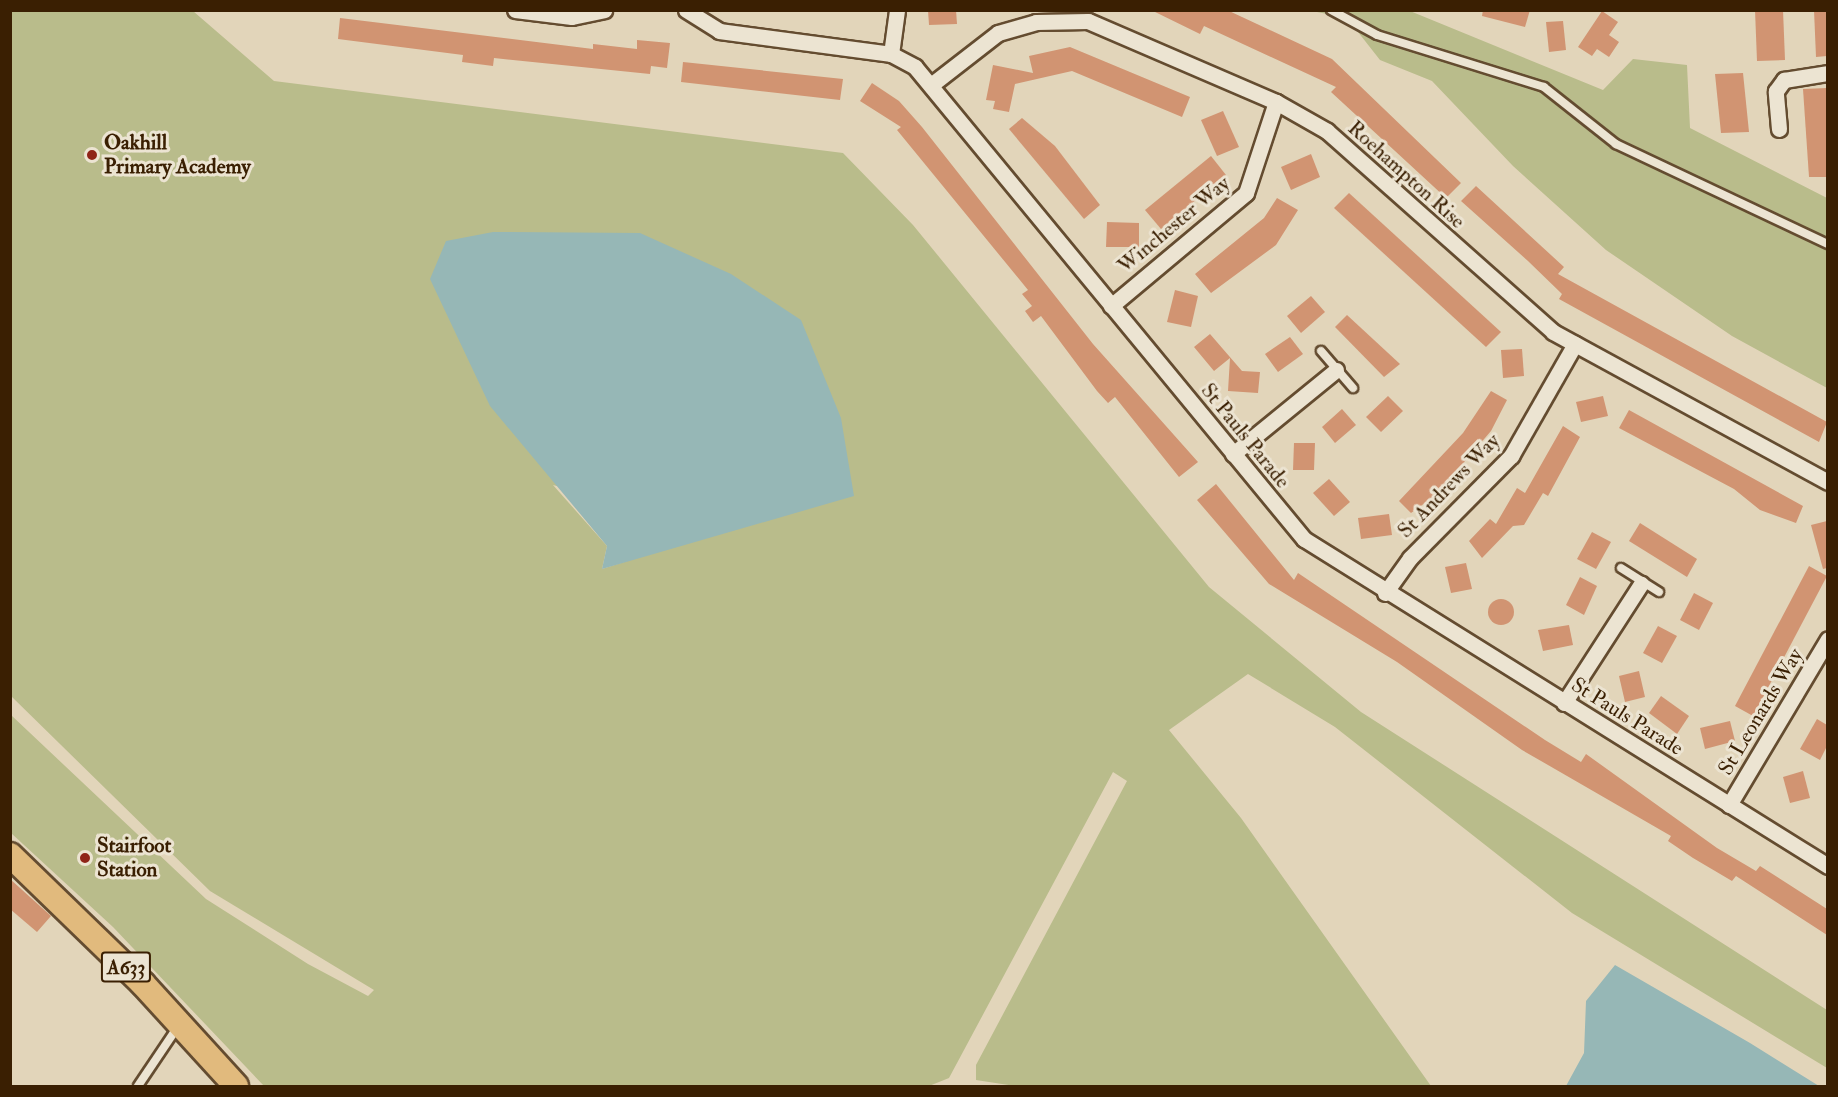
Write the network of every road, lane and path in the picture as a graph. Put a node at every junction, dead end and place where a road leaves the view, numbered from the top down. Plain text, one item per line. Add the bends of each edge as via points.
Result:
1 (515, 10) edge
2 (604, 10) edge
3 (686, 10) edge
4 (897, 10) edge
5 (1331, 10) edge
6 (891, 54) junction
7 (1827, 73) edge
8 (931, 85) junction
9 (1276, 102) junction
10 (1779, 129) dead end
11 (1827, 244) edge
12 (1111, 306) junction
13 (1575, 344) junction
14 (1321, 351) dead end
15 (1336, 370) junction
16 (1353, 388) dead end
17 (1233, 454) junction
18 (1827, 482) edge
19 (1621, 568) dead end
20 (1641, 584) junction
21 (1385, 592) junction
22 (1659, 592) dead end
23 (1827, 639) edge
24 (1822, 663) edge
25 (1564, 703) junction
26 (1729, 805) junction
27 (10, 855) edge
28 (1827, 866) edge
29 (179, 1023) junction
30 (138, 1086) edge
31 (236, 1086) edge

1 - 2 street via 572,17
3 - 6 street, St Pauls Parade via 719,31
4 - 6 street
5 - 11 lane via 1348,15 1377,35 1545,87 1616,144
6 - 8 street, St Pauls Parade via 915,66
7 - 10 street via 1784,80 1776,91
8 - 9 street, Roehampton Rise via 998,33 1036,22 1088,21
8 - 12 street, St Pauls Parade
9 - 12 street, Winchester Way via 1246,193
9 - 13 street, Roehampton Rise via 1327,131 1526,313
12 - 17 street, St Pauls Parade
13 - 18 street, Roehampton Rise
13 - 21 street, St Andrews Way via 1511,456 1410,558
14 - 15 lane
15 - 16 lane
15 - 17 street
17 - 21 street, St Pauls Parade via 1304,539
19 - 20 lane
20 - 22 lane
20 - 25 street
21 - 25 street, St Pauls Parade
23 - 24 street, St Leonards Way
24 - 26 street, St Leonards Way
25 - 26 street, St Pauls Parade
26 - 28 street, St Pauls Parade
27 - 29 main road, A633
29 - 30 lane
29 - 31 main road, A633

